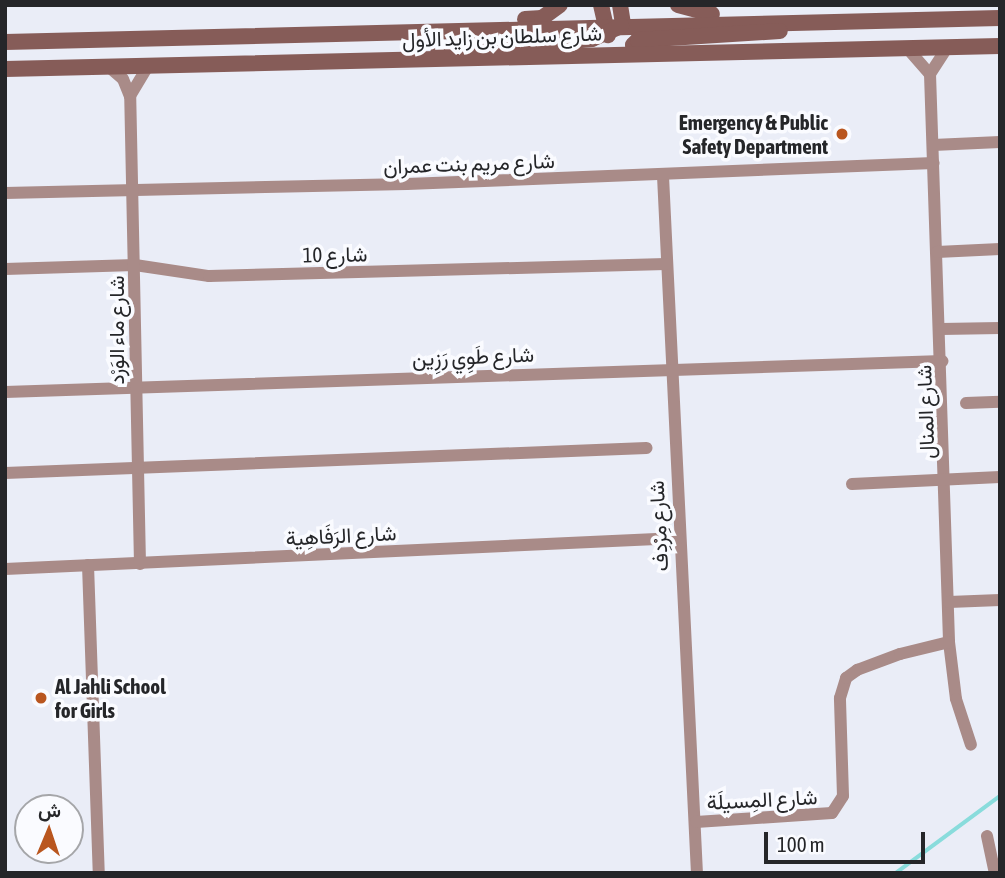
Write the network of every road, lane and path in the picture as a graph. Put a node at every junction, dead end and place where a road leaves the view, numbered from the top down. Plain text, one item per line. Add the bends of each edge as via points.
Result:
1 (559, 5) edge
2 (601, 5) edge
3 (620, 5) edge
4 (678, 5) edge
5 (1000, 18) edge
6 (812, 22) junction
7 (623, 24) junction
8 (475, 29) junction
9 (607, 30) junction
10 (5, 42) edge
11 (1000, 46) edge
12 (947, 48) junction
13 (908, 49) junction
14 (616, 54) junction
15 (638, 54) junction
16 (423, 60) junction
17 (148, 66) junction
18 (109, 67) junction
19 (5, 69) edge
20 (930, 74) junction
21 (130, 96) junction
22 (1000, 142) edge
23 (933, 145) junction
24 (934, 163) junction
25 (663, 176) junction
26 (131, 191) junction
27 (5, 193) edge
28 (1000, 249) edge
29 (937, 252) junction
30 (666, 264) junction
31 (135, 265) junction
32 (5, 269) edge
33 (1000, 328) edge
34 (941, 329) junction
35 (942, 361) junction
36 (669, 368) junction
37 (136, 388) junction
38 (5, 391) edge
39 (1000, 402) edge
40 (965, 403) dead end
41 (647, 448) dead end
42 (138, 469) junction
43 (5, 473) edge
44 (1000, 477) edge
45 (947, 480) junction
46 (852, 484) dead end
47 (678, 538) junction
48 (139, 564) junction
49 (88, 565) junction
50 (5, 569) edge
51 (1000, 600) edge
52 (949, 602) junction
53 (949, 642) junction
54 (971, 745) dead end
55 (696, 822) junction
56 (986, 836) dead end
57 (996, 855) edge
58 (99, 873) edge
59 (697, 873) edge
60 (995, 873) edge

1 - 8 main road via 542,18
2 - 9 main road
3 - 7 main road
4 - 6 main road via 700,13
5 - 6 main road, شارع سلطان بن زايد الأول
6 - 7 main road, شارع سلطان بن زايد الأول
6 - 15 main road via 765,33 638,40 633,45
7 - 9 main road
8 - 9 main road, شارع سلطان بن زايد الأول
8 - 10 main road, شارع سلطان بن زايد الأول
9 - 14 main road
9 - 16 main road via 460,47
11 - 12 main road, شارع سلطان بن زايد الأول
12 - 13 main road, شارع سلطان بن زايد الأول
12 - 20 street
13 - 15 main road, شارع سلطان بن زايد الأول
13 - 20 street
14 - 15 main road, شارع سلطان بن زايد الأول
14 - 16 main road, شارع سلطان بن زايد الأول
16 - 17 main road, شارع سلطان بن زايد الأول
17 - 18 main road, شارع سلطان بن زايد الأول
17 - 21 street
18 - 19 main road, شارع سلطان بن زايد الأول
18 - 21 street
20 - 23 street, شارع المنال
21 - 26 street, شارع ماء الوَرْد
22 - 23 street
23 - 24 street, شارع المنال
24 - 25 street, شارع مريم بنت عمران
24 - 29 street, شارع المنال
25 - 26 street, شارع مريم بنت عمران
25 - 30 street, شارع مِرْدِف
26 - 27 street, شارع مريم بنت عمران
26 - 31 street, شارع ماء الوَرْد
28 - 29 street
29 - 34 street, شارع المنال
30 - 31 street, شارع 10 via 209,276
30 - 36 street, شارع مِرْدِف
31 - 32 street, شارع 10
31 - 37 street, شارع ماء الوَرْد
33 - 34 street
34 - 35 street, شارع المنال
35 - 36 street, شارع طَوِي رَزِين
35 - 45 street, شارع المنال
36 - 37 street, شارع طَوِي رَزِين
36 - 47 street, شارع مِرْدِف
37 - 38 street, شارع طَوِي رَزِين
37 - 42 street, شارع ماء الوَرْد
39 - 40 street
41 - 42 street
42 - 43 street
42 - 48 street, شارع ماء الوَرْد
44 - 45 street
45 - 46 street
45 - 52 street, شارع المنال
47 - 48 street, شارع الرَفَاهِية
47 - 55 street, شارع مِرْدِف
48 - 49 street, شارع الرَفَاهِية
49 - 50 street, شارع الرَفَاهِية
49 - 58 street
51 - 52 street
52 - 53 street, شارع المنال
53 - 54 street, شارع المنال via 956,699
53 - 55 street, شارع المِسيلَة via 900,654 846,678 840,698 843,796 832,813
55 - 59 street, شارع مِرْدِف
56 - 57 street
57 - 60 street

